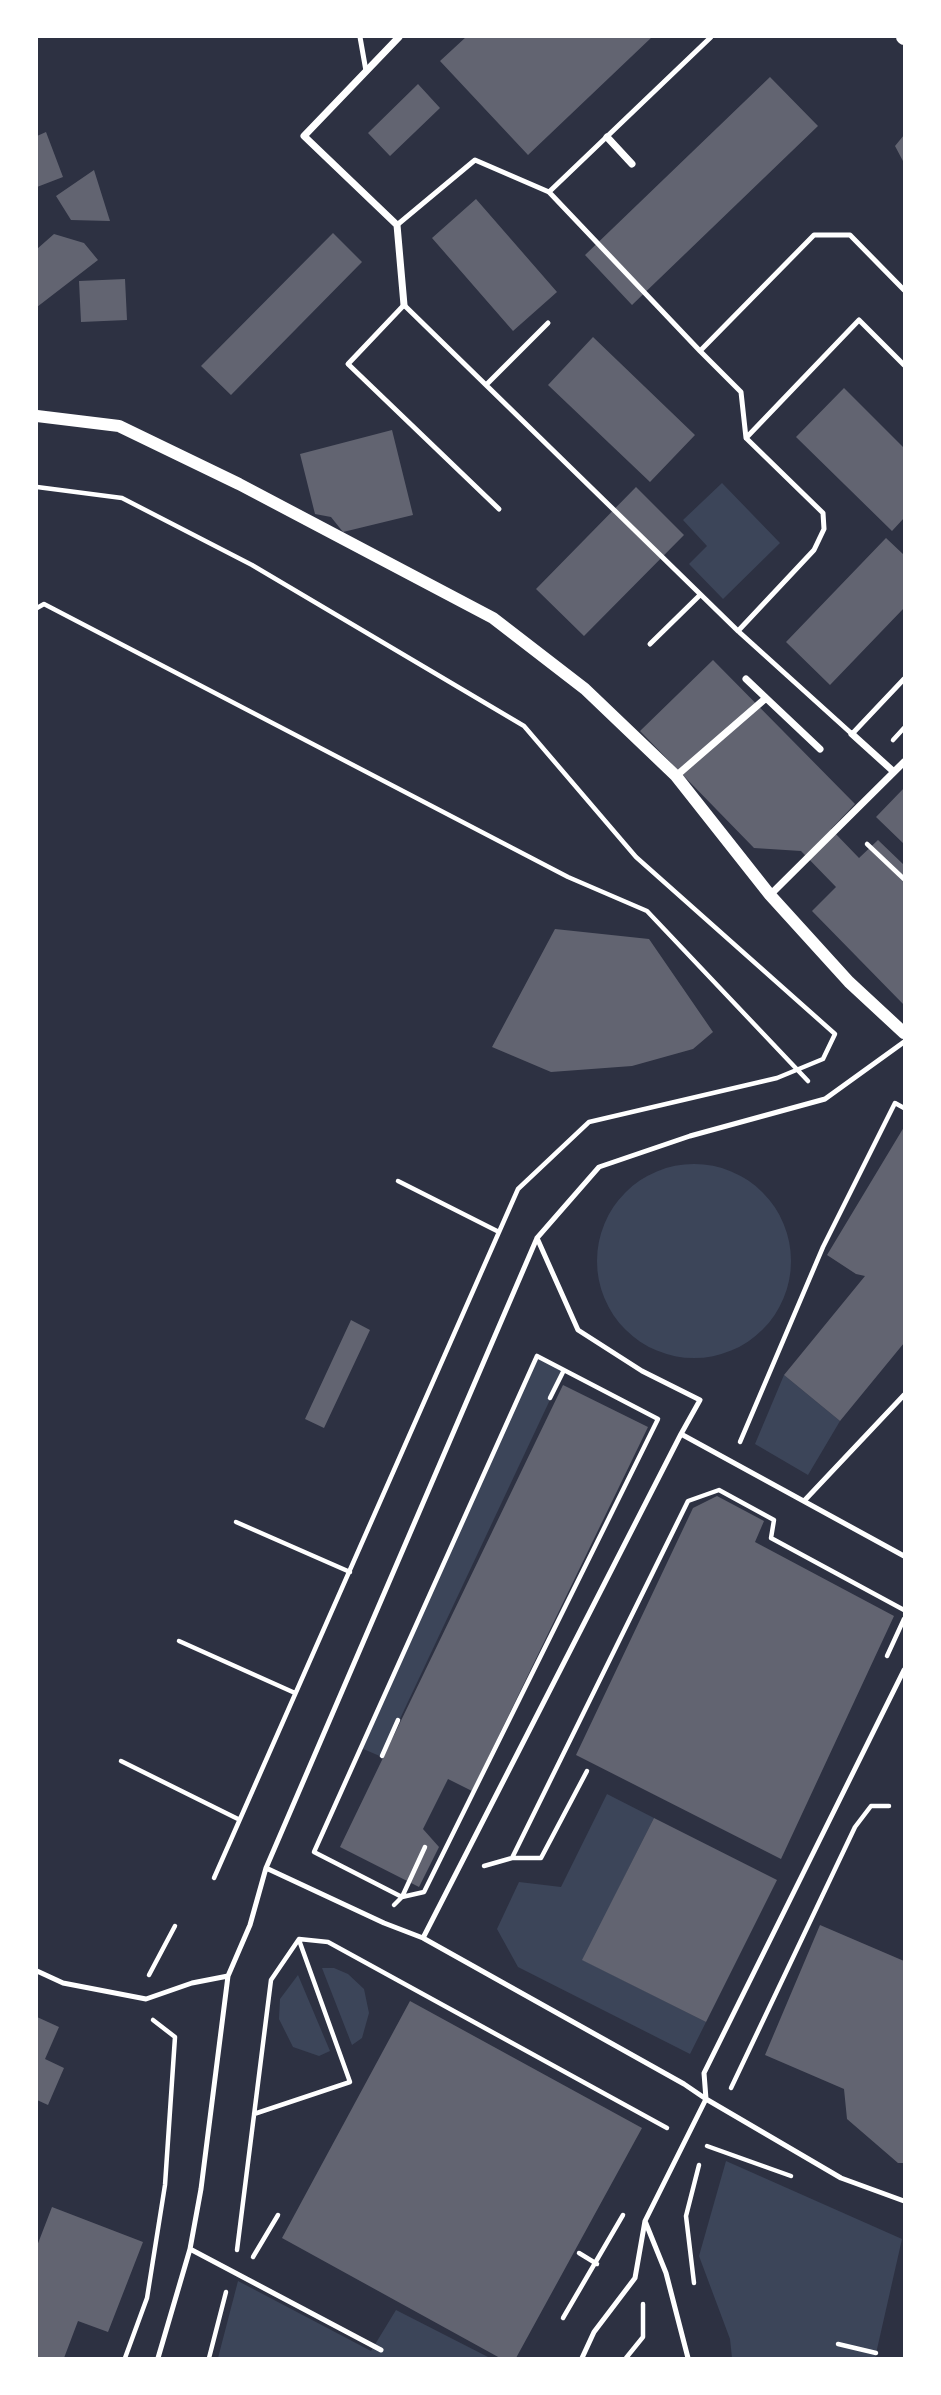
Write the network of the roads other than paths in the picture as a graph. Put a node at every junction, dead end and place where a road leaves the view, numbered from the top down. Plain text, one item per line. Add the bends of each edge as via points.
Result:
1 (360, 37) edge
2 (399, 37) edge
3 (710, 37) edge
4 (366, 71) junction
5 (607, 137) junction
6 (632, 164) dead end
7 (549, 192) junction
8 (397, 225) junction
9 (904, 290) edge
10 (404, 305) junction
11 (548, 323) dead end
12 (700, 351) junction
13 (904, 365) edge
14 (486, 385) junction
15 (37, 416) edge
16 (746, 438) junction
17 (499, 509) dead end
18 (700, 595) junction
19 (738, 631) junction
20 (650, 644) dead end
21 (746, 679) dead end
22 (904, 679) edge
23 (766, 698) junction
24 (852, 734) junction
25 (820, 749) dead end
26 (904, 762) edge
27 (894, 772) junction
28 (676, 776) junction
29 (770, 895) junction
30 (904, 1033) edge
31 (904, 1042) edge
32 (537, 1238) junction
33 (904, 1395) edge
34 (681, 1434) junction
35 (804, 1501) junction
36 (904, 1556) edge
37 (904, 1670) edge
38 (265, 1868) junction
39 (423, 1938) junction
40 (37, 1971) edge
41 (228, 1976) junction
42 (706, 2099) junction
43 (904, 2202) edge
44 (645, 2221) junction
45 (190, 2249) junction
46 (381, 2350) dead end
47 (158, 2358) edge
48 (582, 2358) edge
49 (688, 2358) edge

1 - 4 lane
2 - 4 street
3 - 5 lane
4 - 8 street via 304,136
5 - 6 street
5 - 7 lane
7 - 8 lane via 475,160
7 - 12 lane
8 - 10 street
9 - 12 lane via 850,234 814,235
10 - 14 lane
10 - 17 lane via 348,365
11 - 14 lane
12 - 16 lane via 741,391
13 - 16 lane via 859,320
14 - 18 lane
15 - 28 street via 119,426 493,618 585,689
16 - 19 lane via 823,513 824,529 814,550
18 - 19 lane
18 - 20 lane
19 - 24 lane
21 - 23 street
22 - 24 lane
23 - 25 street
23 - 28 street
24 - 27 street
26 - 27 street
27 - 29 street
28 - 29 street
29 - 30 street via 849,982
31 - 32 lane via 825,1099 598,1167
32 - 34 lane via 578,1330 642,1371 700,1399
32 - 38 lane
33 - 35 lane
34 - 35 lane
34 - 39 lane
35 - 36 lane
37 - 42 lane via 704,2074
38 - 39 lane
38 - 41 lane via 250,1925
39 - 42 lane
40 - 41 lane via 63,1983 146,1999
41 - 45 lane
42 - 43 lane via 841,2178
42 - 44 lane
44 - 48 lane via 635,2278 594,2332
44 - 49 lane via 667,2273
45 - 46 lane
45 - 47 lane

